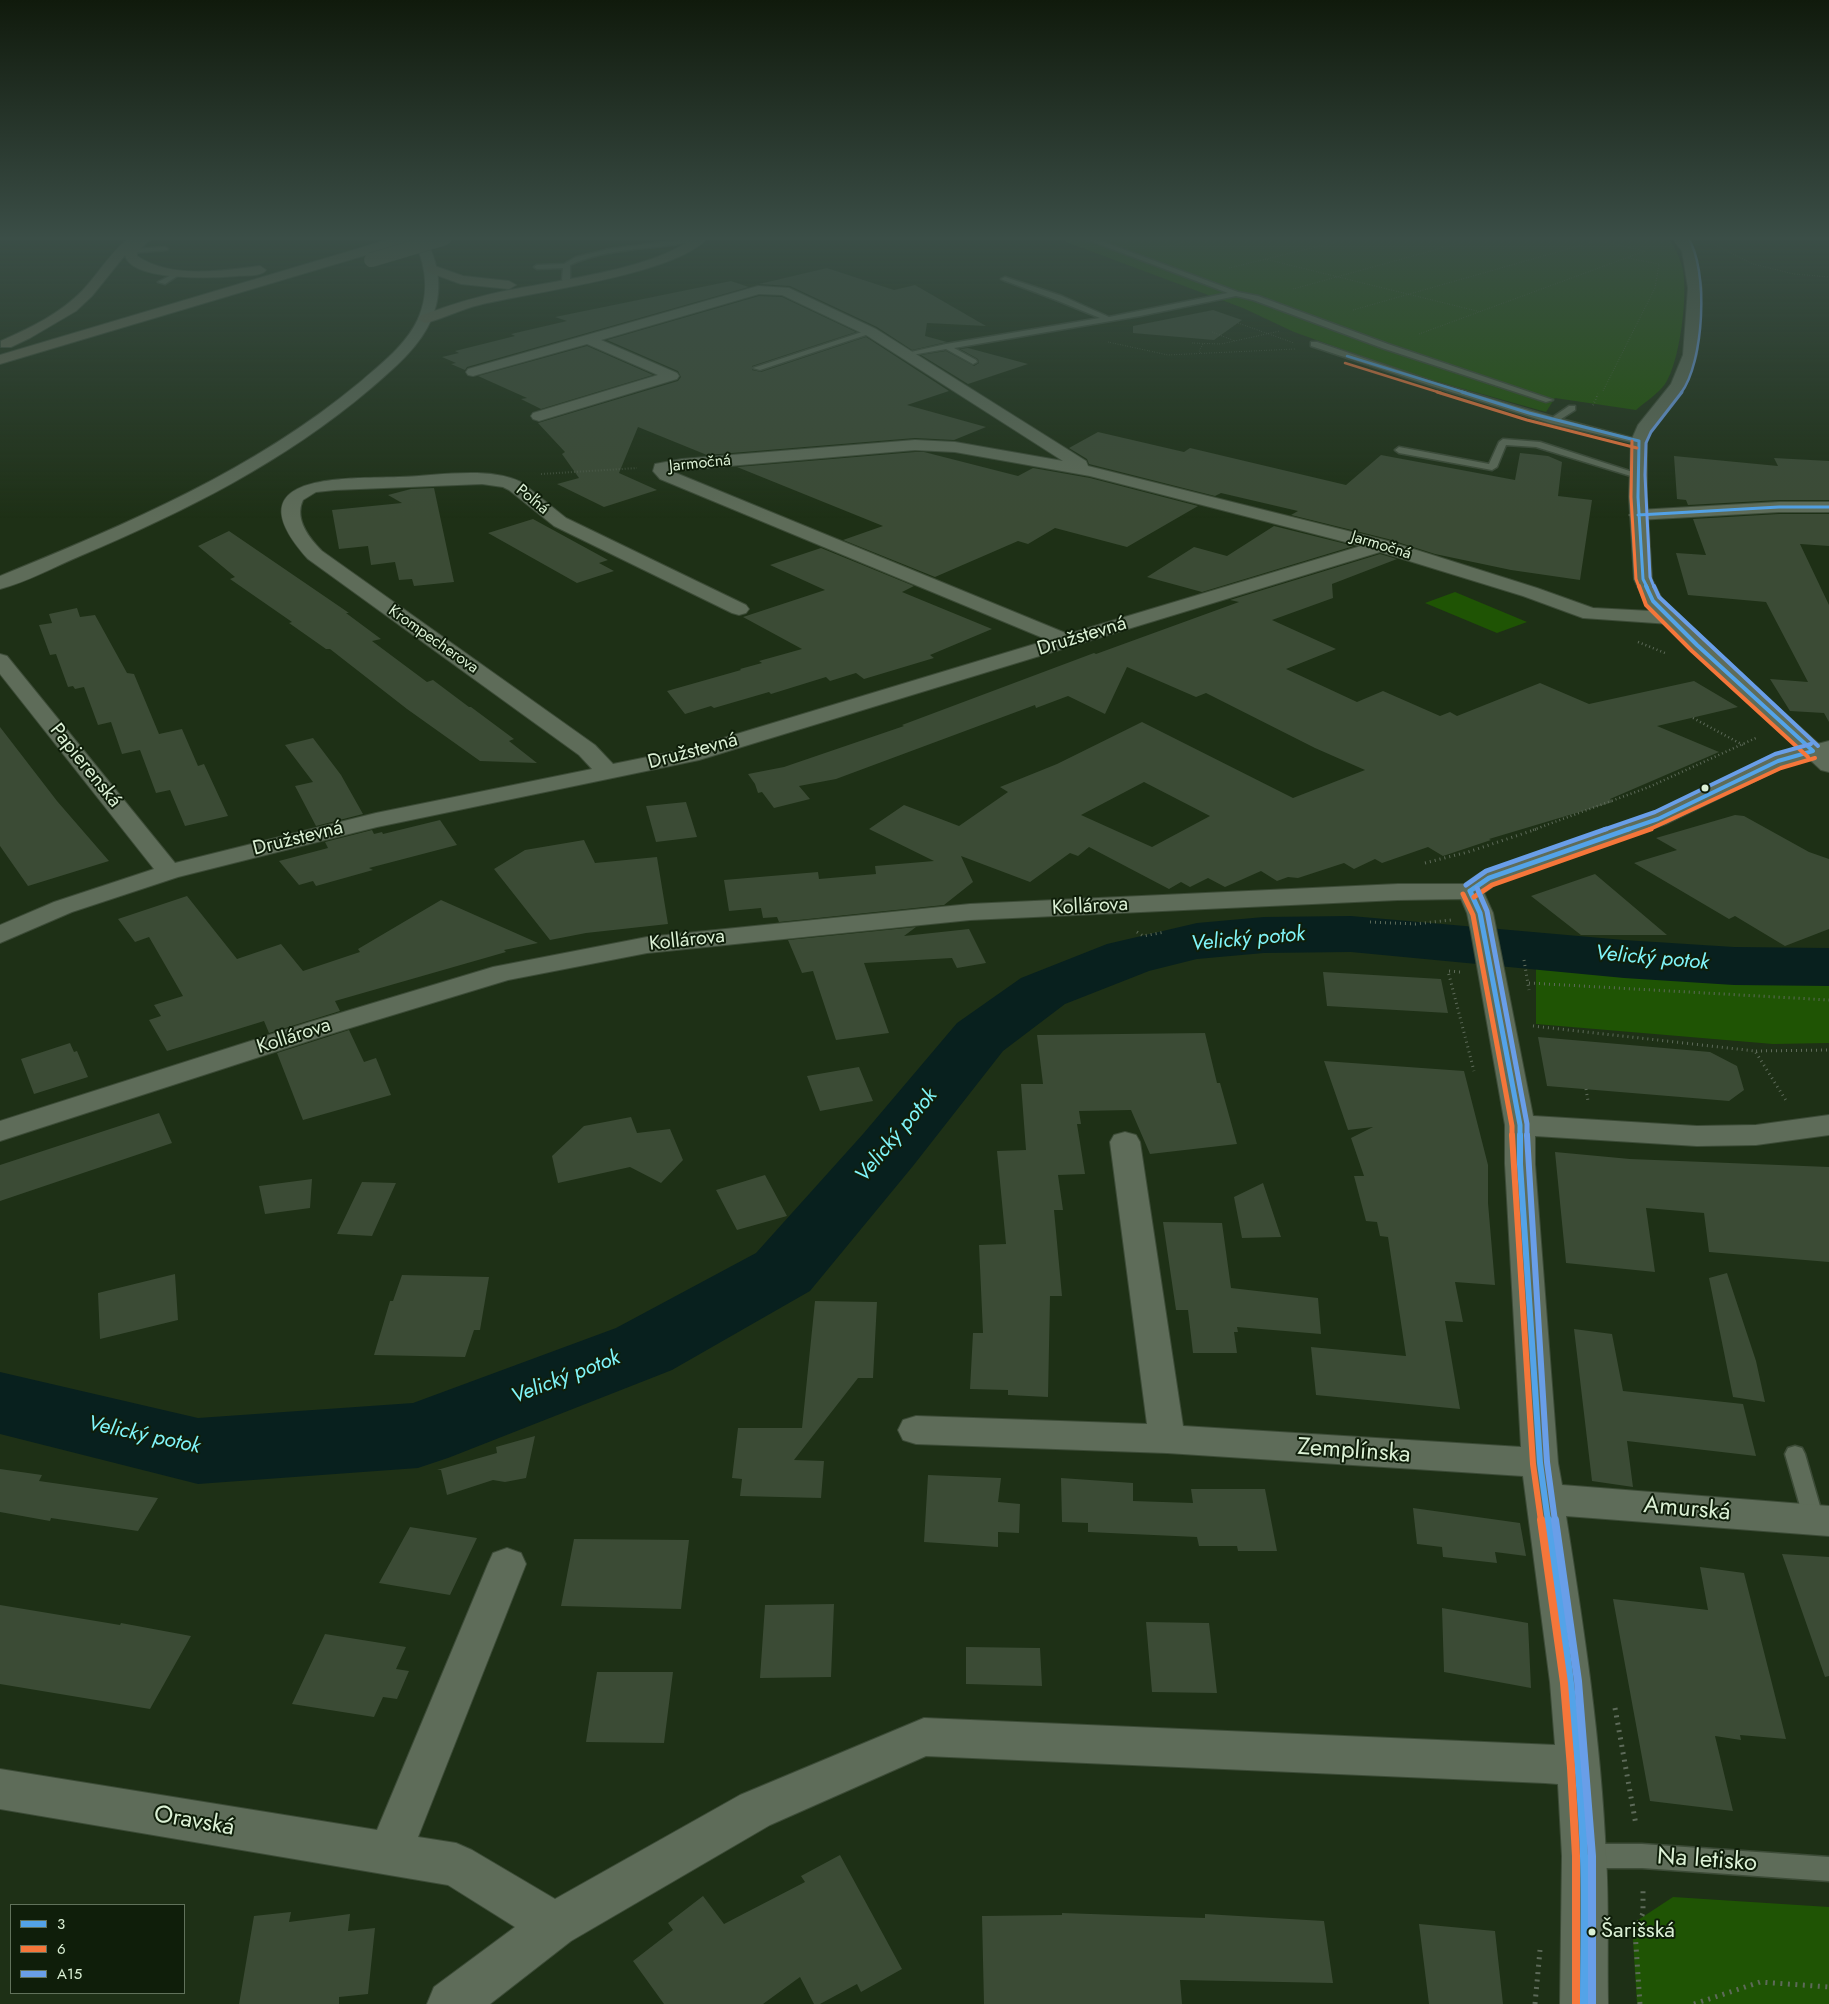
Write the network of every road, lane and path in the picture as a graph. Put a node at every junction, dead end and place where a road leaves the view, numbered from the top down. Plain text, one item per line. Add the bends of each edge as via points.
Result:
1 (33, 332) edge
2 (95, 332) edge
3 (130, 332) edge
4 (415, 332) edge
5 (614, 332) edge
6 (870, 332) joint
7 (1032, 332) edge
8 (1212, 332) dead end
9 (1261, 332) edge
10 (1277, 332) edge
11 (1345, 332) edge
12 (1426, 332) edge
13 (1633, 332) edge
14 (1691, 332) edge
15 (1268, 334) junction
16 (588, 339) junction
17 (1105, 341) dead end
18 (1236, 341) junction
19 (1192, 343) dead end
20 (1294, 343) dead end
21 (1203, 344) junction
22 (1314, 344) dead end
23 (946, 346) junction
24 (1386, 346) junction
25 (0, 347) edge
26 (1301, 349) dead end
27 (906, 354) junction
28 (1201, 354) junction
29 (0, 360) edge
30 (973, 362) dead end
31 (758, 368) dead end
32 (474, 372) dead end
33 (0, 373) edge
34 (1603, 391) dead end
35 (1548, 400) dead end
36 (1572, 408) dead end
37 (538, 416) dead end
38 (1553, 421) junction
39 (1639, 441) junction
40 (1399, 450) dead end
41 (660, 468) junction
42 (1090, 471) junction
43 (1637, 475) junction
44 (496, 479) junction
45 (304, 491) joint
46 (1829, 507) edge
47 (1638, 515) junction
48 (1382, 545) junction
49 (0, 583) edge
50 (740, 609) dead end
51 (1670, 618) junction
52 (1067, 641) junction
53 (0, 660) edge
54 (1693, 718) dead end
55 (1751, 749) dead end
56 (1824, 754) edge
57 (609, 773) junction
58 (169, 872) junction
59 (1470, 891) junction
60 (1170, 931) dead end
61 (0, 935) edge
62 (1143, 936) dead end
63 (1526, 968) dead end
64 (1529, 983) junction
65 (1529, 1000) dead end
66 (1829, 1000) edge
67 (1529, 1017) dead end
68 (1530, 1026) junction
69 (1531, 1035) dead end
70 (1829, 1050) edge
71 (1755, 1051) junction
72 (1520, 1125) junction
73 (1816, 1127) edge
74 (0, 1131) edge
75 (1125, 1142) dead end
76 (916, 1430) dead end
77 (1167, 1439) junction
78 (1795, 1454) dead end
79 (1540, 1463) junction
80 (1545, 1499) junction
81 (1821, 1521) edge
82 (507, 1564) dead end
83 (1613, 1698) dead end
84 (1578, 1766) junction
85 (0, 1789) edge
86 (389, 1855) junction
87 (1584, 1856) junction
88 (1642, 1856) junction
89 (1829, 1869) edge
90 (555, 1925) junction
91 (1829, 1987) edge
92 (450, 2004) edge
93 (1584, 2004) edge
94 (1640, 2004) edge
95 (1694, 2004) edge

1 - 25 highway
2 - 29 highway
3 - 33 highway
4 - 49 street via 403,349 368,384 269,455 146,520
5 - 16 street, Jarmočná
6 - 27 street, Jarmočná
6 - 31 lane
7 - 23 lane
8 - 18 path
9 - 15 path
10 - 15 path
11 - 24 lane
12 - 24 path
13 - 34 path
14 - 39 street via 1690,355 1678,385 1644,428
15 - 18 path
15 - 20 path
16 - 32 street, Jarmočná
16 - 37 street via 672,376
17 - 28 path via 1168,355
18 - 21 path
19 - 21 path
21 - 28 path via 1199,351
22 - 38 lane
23 - 27 lane
23 - 30 lane
24 - 35 lane
26 - 28 path
27 - 42 street, Jarmočná
36 - 38 lane
38 - 39 lane
39 - 43 street
40 - 43 lane via 1492,467 1503,442 1538,444
41 - 42 street, Jarmočná via 915,445 955,447
41 - 44 path via 588,470
41 - 52 street, Jarmočná via 666,475
42 - 48 street, Jarmočná
43 - 47 street
44 - 45 street, Poľná via 335,485
44 - 50 street, Poľná via 515,486 560,522
45 - 57 street, Krompecherova via 296,497 292,518 300,538 315,555 587,750
46 - 47 street
47 - 51 street via 1643,579 1653,601
48 - 51 street, Jarmočná via 1590,614
48 - 52 street, Družstevná
51 - 56 street
52 - 57 street, Družstevná via 691,755
53 - 58 street, Papierenská
54 - 55 path
56 - 59 street via 1778,761 1694,803 1489,878
57 - 58 street, Družstevná via 376,820
58 - 61 street, Družstevná via 63,907
59 - 72 street via 1480,913 1488,948
59 - 74 street, Kollárova via 970,912 647,945 503,973
60 - 62 path
63 - 64 path
64 - 65 path
64 - 66 path
67 - 68 path
68 - 69 path
68 - 71 path
70 - 71 path
71 - 73 path
72 - 73 street via 1696,1136 1756,1135
72 - 79 street
75 - 77 street
76 - 77 street, Zemplínska
77 - 79 street, Zemplínska
78 - 81 lane
79 - 80 street
80 - 81 street, Amurská
80 - 84 street via 1571,1682
82 - 86 street
83 - 88 path
84 - 87 street
84 - 90 street via 924,1737 755,1810
85 - 86 street, Oravská
86 - 90 street, Oravská via 456,1865
87 - 88 lane, Na letisko
87 - 93 street
88 - 89 lane, Na letisko
88 - 94 path via 1643,1913 1636,1931
90 - 92 street
91 - 95 path via 1760,1982

